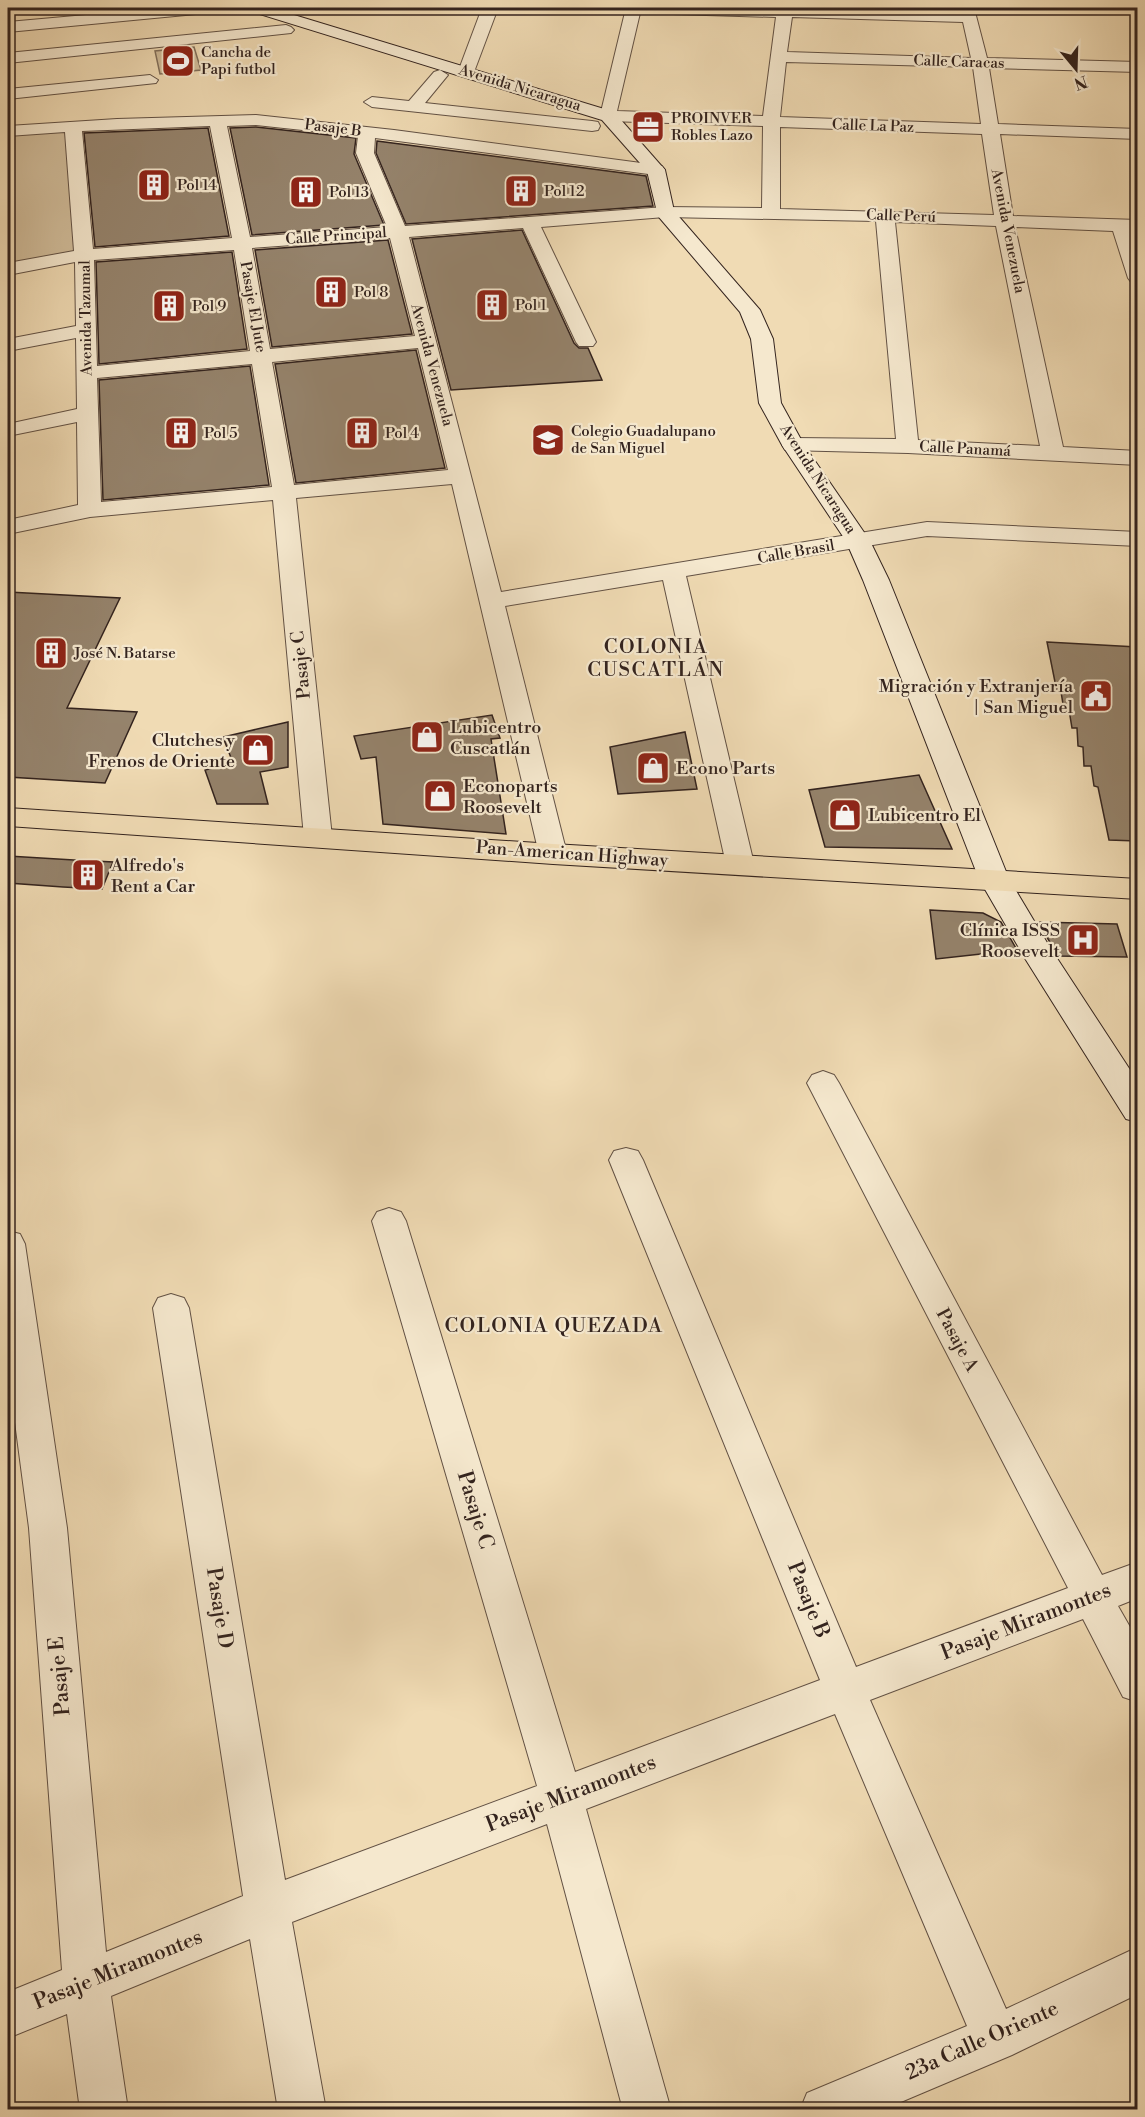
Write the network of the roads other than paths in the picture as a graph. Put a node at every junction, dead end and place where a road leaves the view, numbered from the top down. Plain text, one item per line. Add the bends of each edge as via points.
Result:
1 (256, 8) edge
2 (490, 8) edge
3 (635, 8) edge
4 (196, 9) edge
5 (784, 10) edge
6 (968, 13) edge
7 (8, 27) edge
8 (286, 30) dead end
9 (780, 57) junction
10 (8, 58) edge
11 (980, 62) junction
12 (1137, 67) edge
13 (466, 72) junction
14 (440, 75) dead end
15 (150, 80) dead end
16 (113, 84) junction
17 (521, 93) junction
18 (8, 94) edge
19 (372, 102) dead end
20 (413, 106) junction
21 (498, 117) junction
22 (217, 121) junction
23 (600, 121) junction
24 (771, 122) junction
25 (117, 124) junction
26 (73, 127) junction
27 (989, 130) junction
28 (8, 131) edge
29 (367, 132) junction
30 (1137, 134) edge
31 (656, 170) junction
32 (665, 212) junction
33 (771, 213) junction
34 (885, 216) junction
35 (1004, 220) junction
36 (529, 222) junction
37 (1129, 226) edge
38 (398, 231) junction
39 (242, 243) junction
40 (84, 255) junction
41 (8, 269) edge
42 (1137, 278) edge
43 (86, 330) junction
44 (425, 341) junction
45 (586, 342) dead end
46 (8, 345) edge
47 (261, 357) junction
48 (87, 373) junction
49 (88, 413) junction
50 (8, 430) edge
51 (793, 445) junction
52 (908, 446) junction
53 (1053, 454) junction
54 (1137, 458) edge
55 (461, 476) junction
56 (284, 493) junction
57 (90, 510) junction
58 (8, 527) edge
59 (1137, 539) edge
60 (858, 541) junction
61 (673, 573) junction
62 (492, 601) junction
63 (8, 817) edge
64 (318, 837) junction
65 (553, 854) junction
66 (740, 864) junction
67 (994, 879) junction
68 (1137, 889) edge
69 (823, 1083) dead end
70 (1132, 1094) edge
71 (626, 1160) dead end
72 (388, 1221) dead end
73 (8, 1244) edge
74 (171, 1308) dead end
75 (1137, 1580) edge
76 (1091, 1597) junction
77 (1137, 1683) edge
78 (844, 1690) junction
79 (562, 1799) junction
80 (267, 1909) junction
81 (1136, 1972) edge
82 (86, 1984) junction
83 (8, 2015) edge
84 (995, 2038) junction
85 (842, 2106) edge
86 (104, 2109) edge
87 (302, 2109) edge
88 (647, 2109) edge

1 - 13 street, Avenida Nicaragua
2 - 13 street
3 - 5 street
3 - 23 street
4 - 7 street
5 - 6 street
5 - 9 street
6 - 11 street, Avenida Venezuela
8 - 10 street
9 - 11 street, Calle Caracas
9 - 24 street
11 - 12 street, Calle Caracas
11 - 27 street, Avenida Venezuela
13 - 17 street, Avenida Nicaragua
14 - 20 street
15 - 16 street
16 - 18 street
16 - 25 street
17 - 21 street
17 - 23 street, Avenida Nicaragua
19 - 20 street, Calle La Paz
20 - 21 street, Calle La Paz
21 - 23 street, Calle La Paz
22 - 25 street, Pasaje B
22 - 29 street, Pasaje B via 256,120
22 - 39 street, Pasaje El Jute
23 - 24 street, Calle La Paz
23 - 31 street, Avenida Nicaragua
24 - 27 street, Calle La Paz
24 - 33 street
25 - 26 street, Pasaje B
26 - 28 street, Pasaje B
26 - 40 street, Avenida Tazumal
27 - 30 street, Calle La Paz
27 - 35 street, Avenida Venezuela
29 - 31 street, Pasaje B
29 - 38 street, Avenida Venezuela via 365,153
31 - 32 street, Avenida Nicaragua
32 - 33 street, Calle Perú
32 - 36 street, Calle Principal
32 - 51 street, Avenida Nicaragua via 750,310 762,339 771,403
33 - 34 street, Calle Perú
34 - 35 street, Calle Perú
34 - 52 street
35 - 37 street, Calle Perú
35 - 53 street, Avenida Venezuela
36 - 38 street, Calle Principal
36 - 45 street
37 - 42 street
38 - 39 street, Calle Principal
38 - 44 street, Avenida Venezuela
39 - 40 street, Calle Principal
39 - 47 street, Pasaje El Jute
40 - 41 street, Calle Principal
40 - 43 street, Avenida Tazumal
43 - 46 street
43 - 48 street, Avenida Tazumal
44 - 47 street
44 - 55 street, Avenida Venezuela
47 - 48 street
47 - 56 street, Pasaje El Jute
48 - 49 street, Avenida Tazumal
49 - 50 street
49 - 57 street, Avenida Tazumal
51 - 52 street, Calle Panamá
51 - 60 street, Avenida Nicaragua
52 - 53 street, Calle Panamá
53 - 54 street, Calle Panamá
55 - 56 street
55 - 62 street, Avenida Venezuela
56 - 57 street
56 - 64 street, Pasaje C
57 - 58 street
59 - 60 street, Calle Brasil via 927,530
60 - 61 street, Calle Brasil
60 - 67 street, Avenida Nicaragua
61 - 62 street, Calle Brasil
61 - 66 street
62 - 65 street
63 - 64 highway, Pan-American Highway
64 - 65 highway, Pan-American Highway
65 - 66 highway, Pan-American Highway
66 - 67 highway, Pan-American Highway
67 - 68 highway, Pan-American Highway
67 - 70 street, Avenida Nicaragua via 1037,952
69 - 76 street, Pasaje A
71 - 78 street, Pasaje B
72 - 79 street, Pasaje C
73 - 82 street, Pasaje E via 48,1528
74 - 80 street, Pasaje D
75 - 76 street, Pasaje Miramontes
76 - 77 street, Pasaje A
76 - 78 street, Pasaje Miramontes
78 - 79 street, Pasaje Miramontes
78 - 84 street, Pasaje B
79 - 80 street, Pasaje Miramontes
79 - 88 street, Pasaje C
80 - 82 street, Pasaje Miramontes
80 - 87 street, Pasaje D
81 - 84 street, 23a Calle Oriente
82 - 83 street, Pasaje Miramontes
82 - 86 street, Pasaje E
84 - 85 street, 23a Calle Oriente

